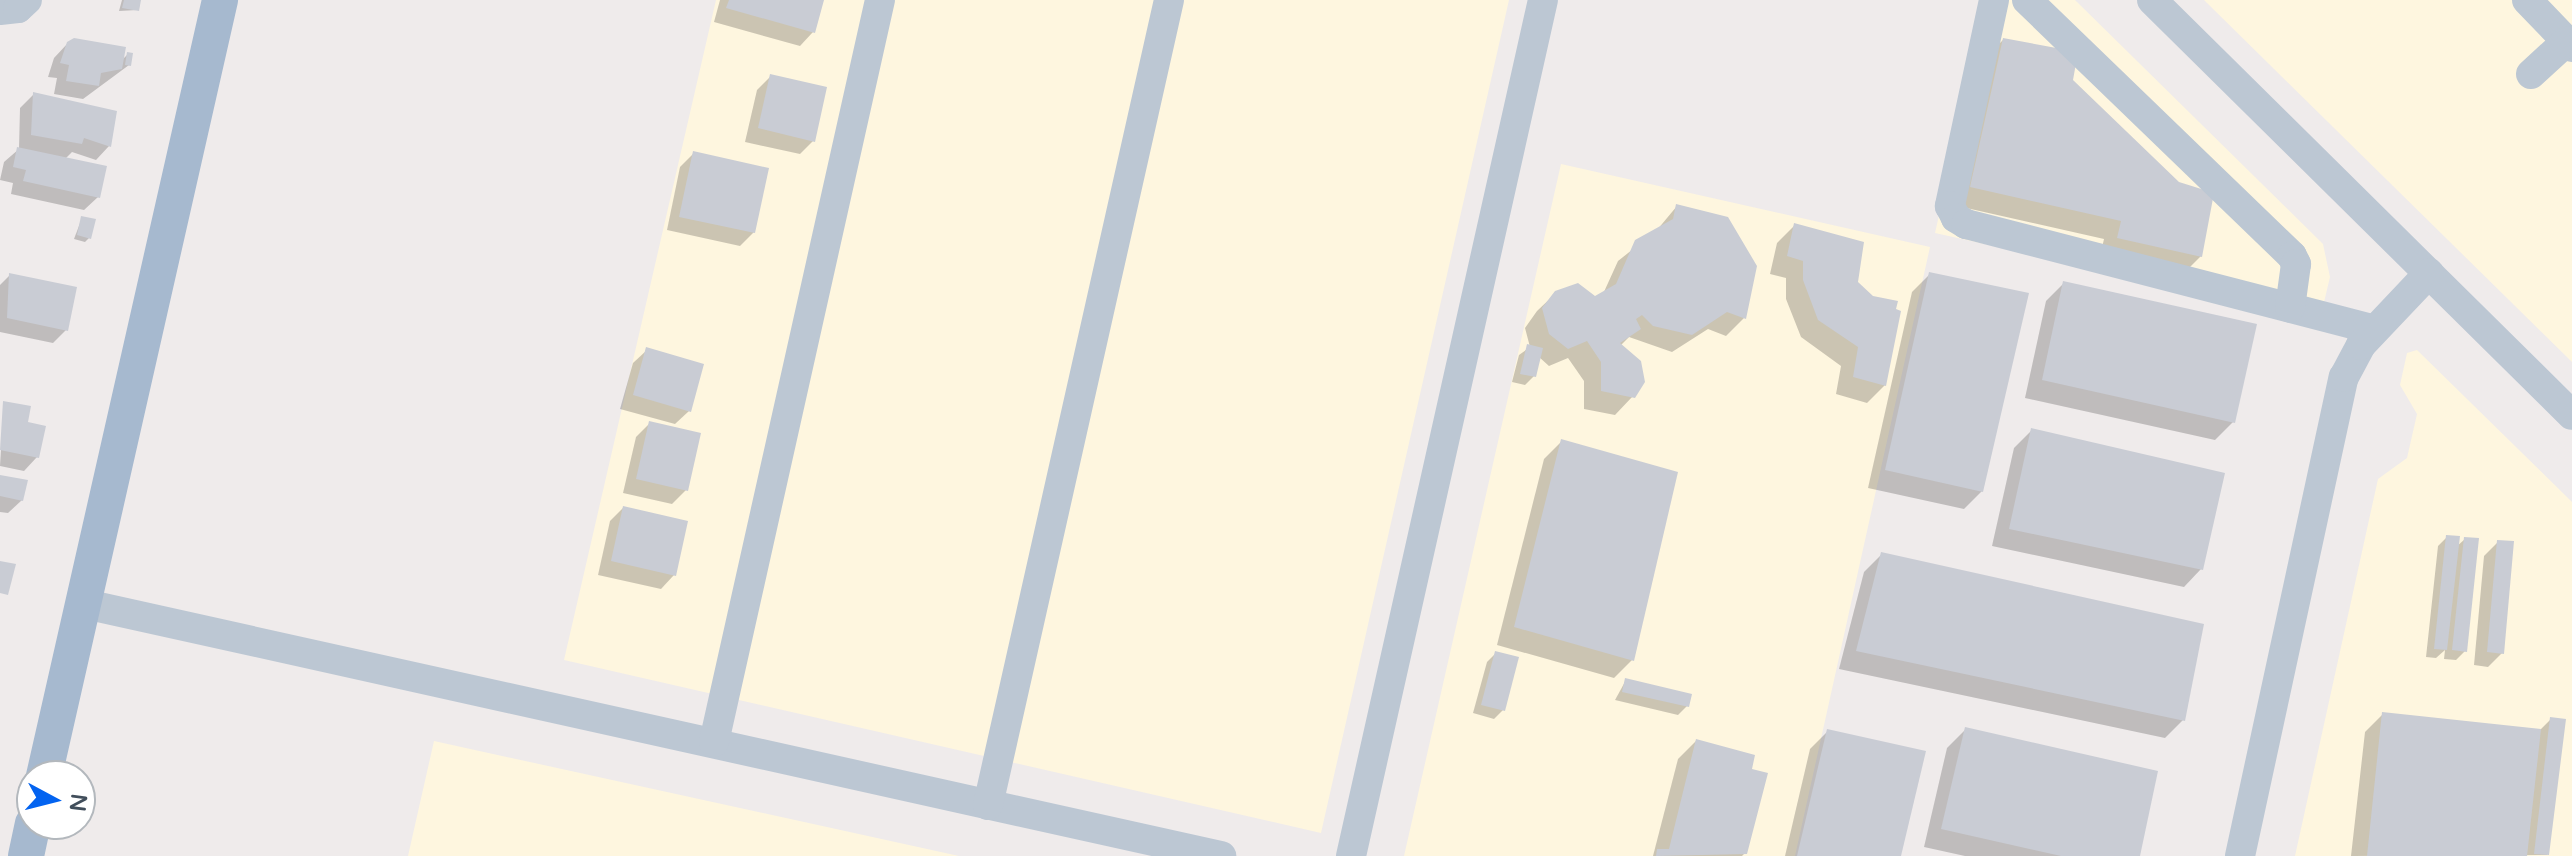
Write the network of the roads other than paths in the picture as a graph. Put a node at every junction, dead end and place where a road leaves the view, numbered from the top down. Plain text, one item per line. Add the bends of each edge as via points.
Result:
1 (27, 0) edge
2 (220, 0) edge
3 (880, 0) edge
4 (1169, 0) edge
5 (1543, 0) edge
6 (1994, 0) edge
7 (2027, 0) edge
8 (2152, 0) edge
9 (2527, 0) edge
10 (0, 10) edge
11 (2567, 35) edge
12 (2531, 74) dead end
13 (2429, 273) junction
14 (2290, 308) junction
15 (2373, 329) junction
16 (2572, 415) edge
17 (85, 604) junction
18 (714, 742) junction
19 (48, 760) edge
20 (988, 805) junction
21 (1221, 856) edge
22 (1351, 856) edge
23 (2240, 856) edge

1 - 10 street via 18,8
2 - 17 main road
3 - 18 street
4 - 20 street
5 - 22 street
6 - 14 street via 1950,206 1956,218
7 - 14 street via 2292,256 2296,264
8 - 13 street
9 - 11 street
11 - 12 street
13 - 15 street
13 - 16 street
14 - 15 street
15 - 23 street via 2344,377
17 - 18 street
17 - 19 main road
18 - 20 street
20 - 21 street

